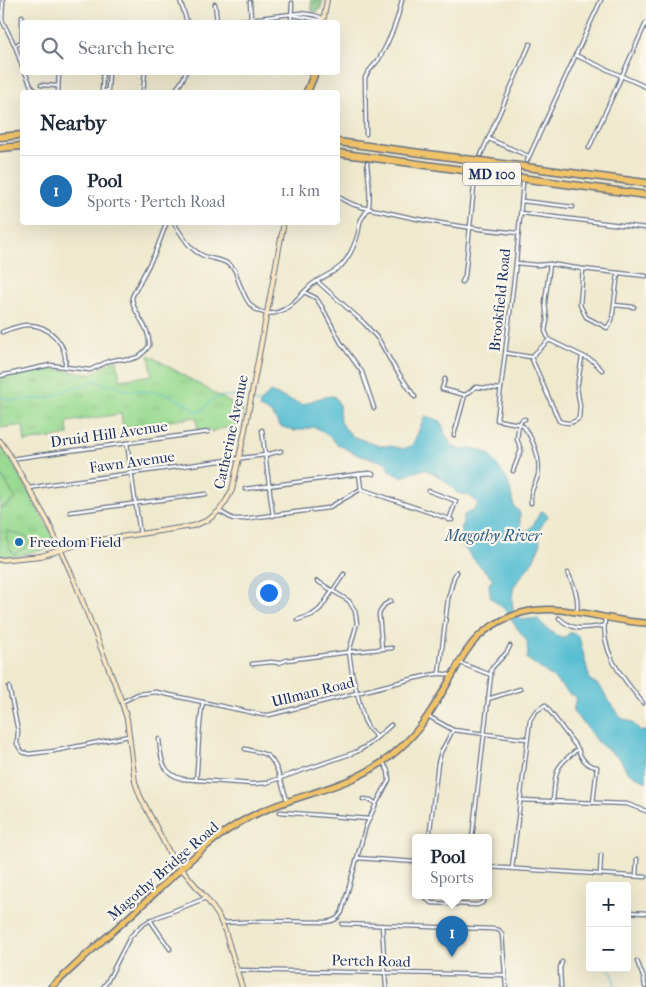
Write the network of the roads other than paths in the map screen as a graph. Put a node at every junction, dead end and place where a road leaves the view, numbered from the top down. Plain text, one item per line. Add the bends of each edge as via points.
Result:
1 (3, 0) edge
2 (180, 0) edge
3 (327, 0) edge
4 (402, 0) edge
5 (601, 0) edge
6 (250, 2) dead end
7 (292, 3) dead end
8 (215, 4) dead end
9 (325, 11) junction
10 (292, 15) junction
11 (22, 16) dead end
12 (318, 16) junction
13 (251, 19) junction
14 (22, 20) edge
15 (186, 20) edge
16 (217, 20) edge
17 (243, 20) edge
18 (291, 20) edge
19 (319, 20) edge
20 (322, 20) edge
21 (323, 20) edge
22 (646, 23) edge
23 (20, 42) edge
24 (530, 44) dead end
25 (15, 46) junction
26 (575, 56) junction
27 (20, 60) edge
28 (26, 75) edge
29 (59, 75) edge
30 (103, 75) edge
31 (109, 75) edge
32 (145, 75) edge
33 (185, 75) edge
34 (314, 75) edge
35 (622, 76) junction
36 (41, 85) dead end
37 (58, 86) junction
38 (646, 87) edge
39 (35, 90) edge
40 (58, 90) edge
41 (102, 90) edge
42 (108, 90) edge
43 (143, 90) edge
44 (175, 90) edge
45 (310, 90) edge
46 (366, 134) dead end
47 (20, 135) edge
48 (0, 137) edge
49 (489, 139) junction
50 (340, 142) edge
51 (20, 146) edge
52 (0, 148) edge
53 (588, 148) dead end
54 (340, 153) edge
55 (481, 155) dead end
56 (528, 156) junction
57 (526, 161) dead end
58 (367, 163) dead end
59 (475, 177) dead end
60 (523, 183) dead end
61 (646, 183) edge
62 (646, 195) edge
63 (340, 197) edge
64 (522, 201) junction
65 (572, 207) dead end
66 (368, 208) junction
67 (521, 213) junction
68 (166, 225) edge
69 (175, 225) edge
70 (283, 225) edge
71 (646, 228) edge
72 (471, 229) junction
73 (519, 233) junction
74 (516, 263) junction
75 (550, 264) junction
76 (584, 270) junction
77 (618, 273) junction
78 (646, 276) edge
79 (317, 281) junction
80 (462, 282) dead end
81 (304, 292) junction
82 (615, 305) junction
83 (634, 308) dead end
84 (267, 314) junction
85 (2, 332) dead end
86 (549, 340) junction
87 (506, 353) junction
88 (531, 357) junction
89 (582, 357) junction
90 (65, 366) junction
91 (602, 370) dead end
92 (0, 376) edge
93 (445, 379) dead end
94 (501, 389) junction
95 (464, 395) junction
96 (415, 397) dead end
97 (374, 408) dead end
98 (525, 418) dead end
99 (520, 424) junction
100 (262, 430) dead end
101 (208, 432) dead end
102 (454, 435) dead end
103 (0, 441) edge
104 (127, 443) junction
105 (281, 451) dead end
106 (265, 455) junction
107 (238, 459) junction
108 (13, 460) junction
109 (513, 471) dead end
110 (131, 473) junction
111 (359, 474) junction
112 (373, 474) dead end
113 (269, 486) junction
114 (30, 488) junction
115 (246, 489) dead end
116 (361, 489) junction
117 (429, 492) dead end
118 (206, 494) dead end
119 (531, 503) dead end
120 (136, 504) junction
121 (219, 511) junction
122 (70, 512) dead end
123 (273, 516) junction
124 (140, 534) junction
125 (61, 549) junction
126 (0, 560) edge
127 (457, 572) dead end
128 (568, 573) dead end
129 (344, 574) dead end
130 (317, 581) dead end
131 (332, 590) junction
132 (391, 601) dead end
133 (577, 613) junction
134 (559, 618) dead end
135 (605, 618) junction
136 (297, 620) dead end
137 (646, 623) edge
138 (604, 626) junction
139 (510, 646) dead end
140 (392, 648) dead end
141 (382, 649) junction
142 (349, 652) junction
143 (459, 663) junction
144 (252, 664) dead end
145 (439, 673) junction
146 (491, 675) junction
147 (452, 676) junction
148 (9, 687) dead end
149 (520, 689) dead end
150 (358, 693) junction
151 (488, 699) junction
152 (122, 702) junction
153 (203, 702) junction
154 (643, 703) dead end
155 (428, 716) junction
156 (391, 725) dead end
157 (454, 730) junction
158 (485, 734) junction
159 (129, 736) junction
160 (377, 737) junction
161 (159, 739) dead end
162 (527, 739) junction
163 (245, 749) dead end
164 (578, 749) junction
165 (383, 762) junction
166 (280, 779) junction
167 (196, 780) junction
168 (363, 799) dead end
169 (520, 800) junction
170 (553, 801) junction
171 (287, 802) junction
172 (593, 803) junction
173 (376, 804) junction
174 (646, 811) edge
175 (280, 812) dead end
176 (369, 819) junction
177 (429, 834) edge
178 (472, 834) edge
179 (601, 855) dead end
180 (357, 858) junction
181 (637, 858) dead end
182 (412, 862) edge
183 (492, 867) edge
184 (512, 868) junction
185 (181, 869) junction
186 (600, 874) junction
187 (636, 876) junction
188 (646, 876) edge
189 (206, 898) junction
190 (427, 899) edge
191 (485, 899) edge
192 (631, 912) edge
193 (646, 913) edge
194 (150, 920) junction
195 (222, 923) junction
196 (342, 924) dead end
197 (382, 926) junction
198 (170, 950) dead end
199 (637, 961) dead end
200 (562, 962) dead end
201 (237, 970) junction
202 (385, 973) junction
203 (505, 975) junction
204 (52, 987) edge
205 (103, 987) edge
206 (242, 987) edge
207 (386, 987) edge
208 (506, 987) edge
209 (561, 987) edge
210 (645, 987) edge

1 - 25 street via 2,20
2 - 15 street
3 - 9 main road
4 - 46 street via 385,49 365,78
5 - 26 street
6 - 13 street
7 - 10 street
8 - 16 street
9 - 12 main road
9 - 21 main road
10 - 12 street
10 - 13 street
10 - 18 street
10 - 19 street
11 - 14 street
12 - 20 street
13 - 17 street
22 - 35 street
23 - 25 street
24 - 49 street
25 - 27 street
26 - 35 street
26 - 56 street
28 - 39 street
29 - 37 street
30 - 41 street
31 - 42 street
32 - 43 street
33 - 44 street
34 - 45 highway
35 - 38 street
35 - 53 street
36 - 37 street
37 - 40 street
47 - 48 highway
49 - 55 street
49 - 56 street
50 - 61 highway, MD 100
51 - 52 highway
54 - 62 highway, MD 100
56 - 57 street
58 - 66 street
59 - 72 street
60 - 64 street, Brookfield Road
63 - 66 street via 353,205
64 - 65 street
64 - 67 street, Brookfield Road
66 - 72 street
66 - 79 street via 342,265
67 - 71 street
67 - 73 street, Brookfield Road
68 - 90 street via 132,297 148,333 148,348 138,357 109,361 90,370
69 - 84 street via 197,253 216,258 234,269 250,305
70 - 84 main road, Catherine Avenue
72 - 73 street
72 - 80 street
73 - 74 street, Brookfield Road
74 - 75 street
74 - 87 street, Brookfield Road
75 - 76 street
75 - 86 street via 545,302 545,331
76 - 77 street
76 - 82 street via 580,305 586,317 607,328
77 - 78 street
77 - 82 street
79 - 81 street
79 - 96 street via 379,340
81 - 84 street via 278,312
81 - 97 street via 316,298 322,306 340,342 362,372
82 - 83 street
84 - 107 main road, Catherine Avenue
85 - 90 street via 25,325 45,329 62,346
86 - 88 street
86 - 89 street
87 - 88 street
87 - 94 street, Brookfield Road
88 - 89 street via 559,421 565,423 579,418 577,388
89 - 91 street via 593,361
90 - 92 street via 50,365
93 - 95 street via 442,389
94 - 95 street via 475,387
94 - 99 street, Brookfield Road via 497,420
95 - 102 street
98 - 99 street
99 - 109 street via 518,439 521,450
99 - 119 street via 526,429 537,452 538,475 531,492
100 - 106 street
101 - 104 street, Druid Hill Avenue
103 - 108 main road
104 - 108 street, Druid Hill Avenue
104 - 110 street
105 - 106 street, Fawn Avenue
106 - 107 street, Fawn Avenue
106 - 113 street
107 - 110 street, Fawn Avenue
107 - 121 main road, Catherine Avenue via 232,490
108 - 114 main road
110 - 114 street, Fawn Avenue
110 - 120 street
111 - 112 street
111 - 113 street
111 - 116 street
113 - 115 street
113 - 123 street
114 - 125 main road
116 - 117 street via 451,520 456,501
116 - 123 street via 328,508
118 - 120 street
120 - 122 street
120 - 124 street
121 - 123 street via 243,519
121 - 124 main road, Catherine Avenue via 193,526
124 - 125 main road, Catherine Avenue
125 - 126 main road, Catherine Avenue via 41,556
125 - 152 main road
127 - 145 street via 448,599
128 - 133 street via 578,601
129 - 131 street
130 - 131 street
131 - 136 street via 320,610
131 - 142 street via 349,601 355,611 357,623
132 - 141 street via 379,614
133 - 135 main road, Magothy Bridge Road
133 - 143 main road, Magothy Bridge Road via 532,610 506,618 478,637
134 - 138 street via 572,627
135 - 137 main road, Magothy Bridge Road
135 - 138 street
138 - 154 street via 613,664
139 - 146 street via 492,668
140 - 141 street
141 - 142 street
142 - 144 street
142 - 150 street
143 - 146 street
143 - 147 main road, Magothy Bridge Road
145 - 147 street, Ullman Road
145 - 150 street, Ullman Road
146 - 151 street
147 - 155 main road, Magothy Bridge Road
148 - 159 street via 18,730 17,744 22,752 54,751
149 - 151 street
150 - 153 street, Ullman Road via 269,715
150 - 160 street via 364,720
151 - 158 street
152 - 153 street, Ullman Road via 138,694 156,692
152 - 159 main road
153 - 167 street
155 - 157 street
155 - 165 main road, Magothy Bridge Road via 412,737
156 - 160 street
157 - 158 street
157 - 177 street via 438,763
158 - 162 street
158 - 178 street
159 - 185 main road via 140,796
160 - 166 street via 356,752
161 - 167 street via 162,762 167,771 179,778
162 - 164 street via 530,720 545,705
162 - 169 street
163 - 166 street via 269,757
164 - 170 street via 560,764
164 - 172 street via 585,763 597,768
165 - 171 main road, Magothy Bridge Road via 357,778
165 - 173 street via 389,780
166 - 167 street via 253,784
166 - 171 street
168 - 173 street
169 - 170 street
169 - 184 street
170 - 172 street
171 - 185 main road, Magothy Bridge Road via 260,812 228,830
172 - 174 street via 627,804
173 - 176 street
175 - 176 street
176 - 180 street
179 - 186 street
180 - 182 street
180 - 195 street via 342,912 333,921
181 - 187 street
183 - 184 street
184 - 186 street
185 - 189 main road
185 - 204 main road, Magothy Bridge Road
186 - 187 street
187 - 188 street
189 - 194 street
189 - 195 main road
190 - 191 street via 431,904 477,905
192 - 193 street
194 - 198 street
194 - 205 street via 130,937
195 - 201 main road
196 - 197 street
197 - 202 street
197 - 203 street via 499,930
199 - 210 street
200 - 209 street
201 - 202 street, Pertch Road
201 - 206 main road
202 - 203 street, Pertch Road
202 - 207 street
203 - 208 street

